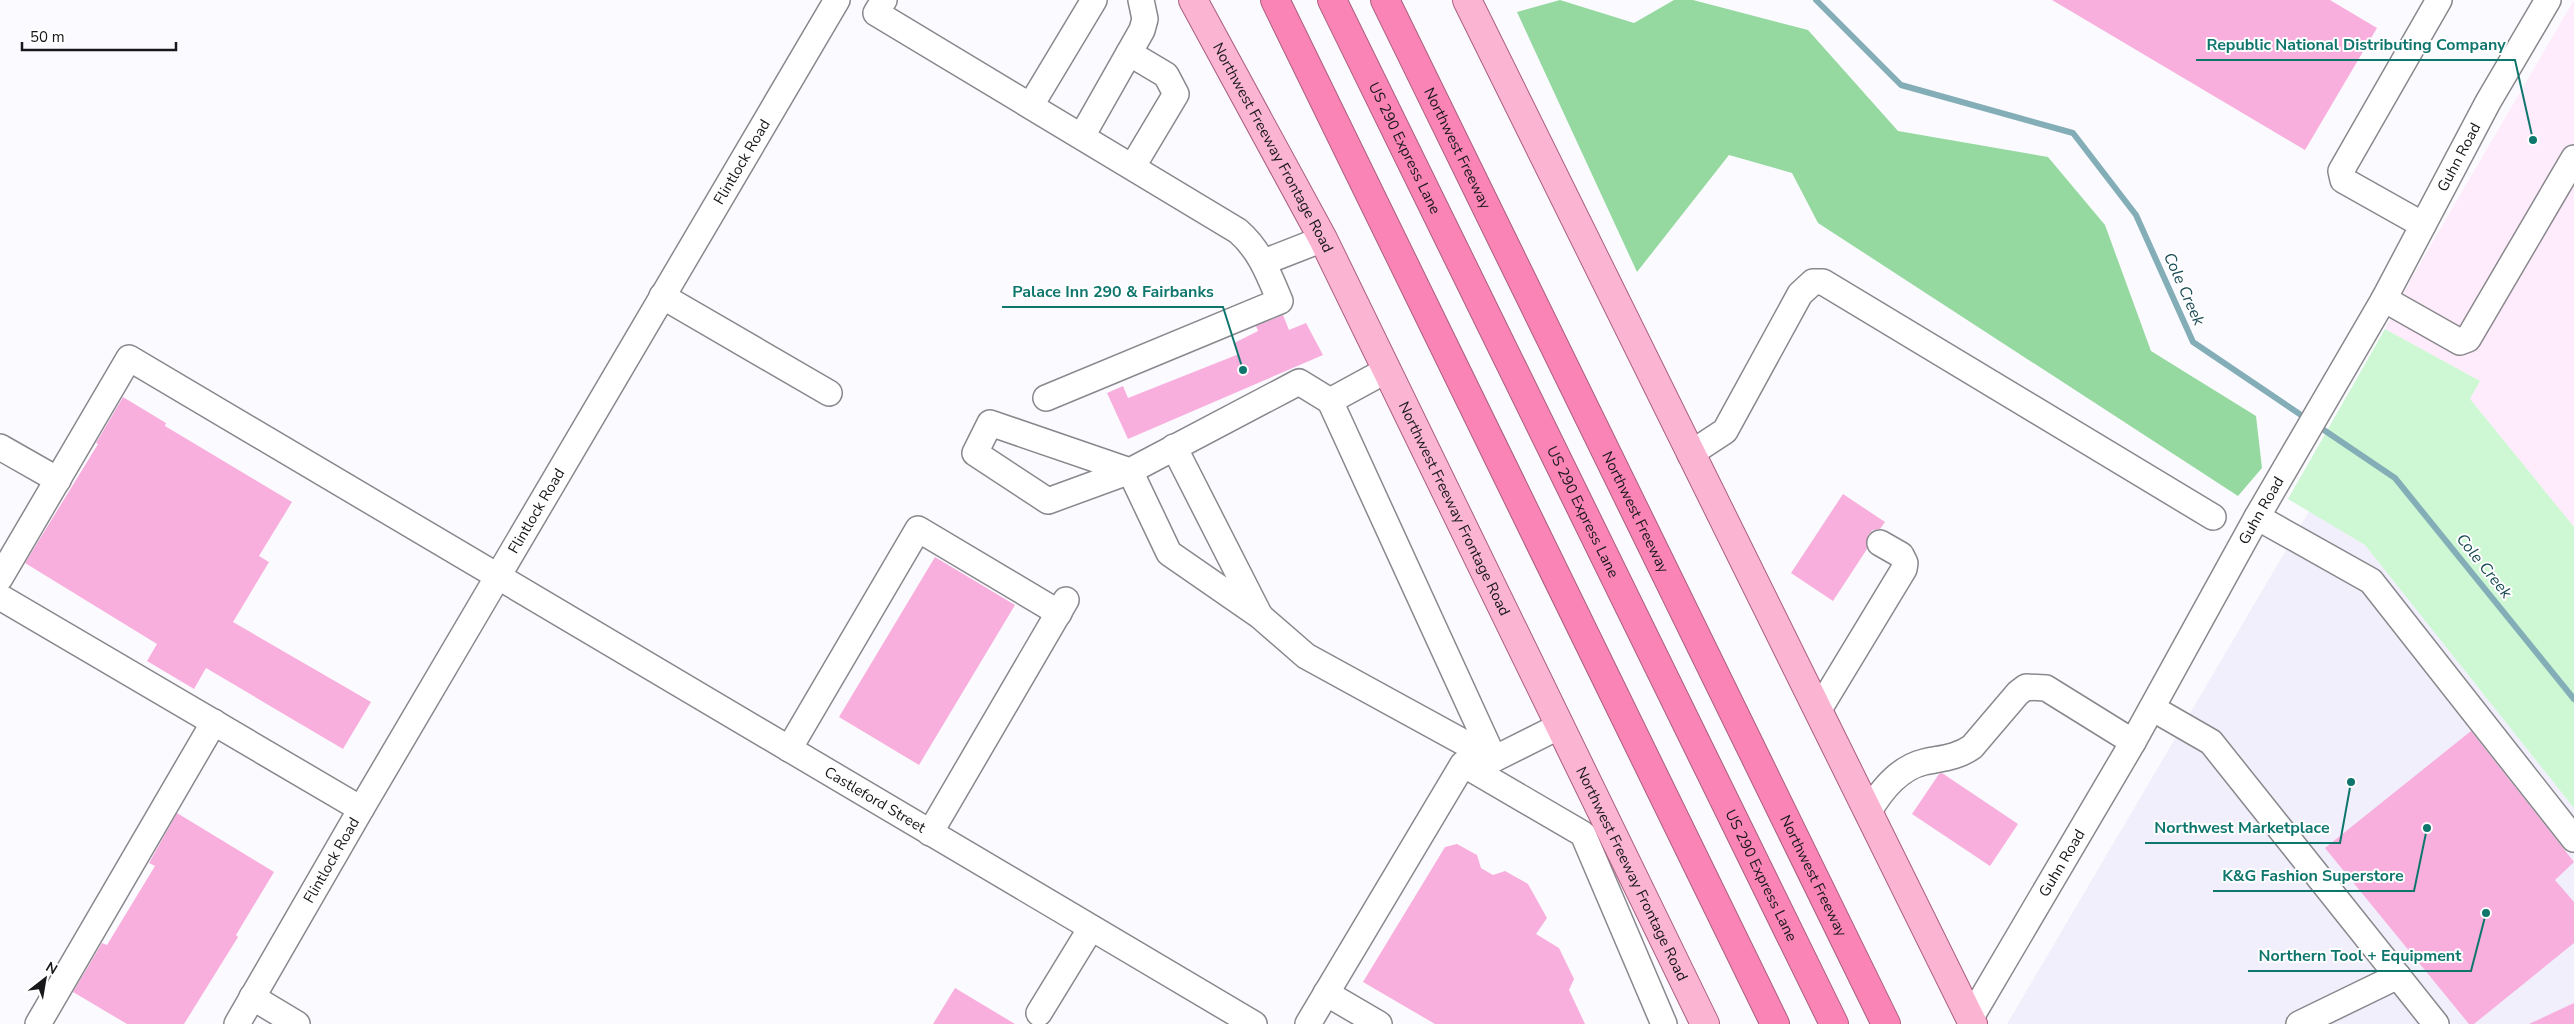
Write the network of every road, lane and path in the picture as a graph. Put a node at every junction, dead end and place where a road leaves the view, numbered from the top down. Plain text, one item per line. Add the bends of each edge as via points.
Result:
1 (837, 0) edge
2 (884, 0) edge
3 (1094, 0) edge
4 (1141, 0) edge
5 (1193, 0) edge
6 (1275, 0) edge
7 (1332, 0) edge
8 (1385, 0) edge
9 (1467, 0) edge
10 (2439, 0) edge
11 (2548, 0) edge
12 (1129, 53) junction
13 (1031, 105) junction
14 (1082, 136) junction
15 (2574, 158) edge
16 (1133, 166) junction
17 (2423, 225) junction
18 (1323, 239) junction
19 (1264, 262) junction
20 (662, 296) junction
21 (2384, 299) junction
22 (1385, 371) junction
23 (829, 393) dead end
24 (1046, 398) dead end
25 (1330, 401) junction
26 (0, 447) edge
27 (1174, 447) junction
28 (1690, 454) junction
29 (1130, 471) junction
30 (58, 480) junction
31 (2213, 517) dead end
32 (2257, 517) junction
33 (1880, 543) dead end
34 (497, 576) junction
35 (0, 578) edge
36 (0, 597) edge
37 (1260, 616) junction
38 (2152, 708) junction
39 (1818, 711) junction
40 (214, 722) junction
41 (1560, 726) junction
42 (2133, 742) junction
43 (789, 749) junction
44 (1494, 759) junction
45 (361, 809) junction
46 (1868, 813) junction
47 (930, 832) junction
48 (1583, 834) junction
49 (1614, 836) junction
50 (2574, 839) edge
51 (1091, 928) junction
52 (2398, 976) junction
53 (1326, 993) junction
54 (252, 997) junction
55 (1039, 1013) dead end
56 (1971, 1022) edge
57 (38, 1024) edge
58 (237, 1024) edge
59 (297, 1024) edge
60 (1254, 1024) edge
61 (1308, 1024) edge
62 (1379, 1024) edge
63 (1664, 1024) edge
64 (1705, 1024) edge
65 (1776, 1024) edge
66 (1834, 1024) edge
67 (1886, 1024) edge
68 (2299, 1024) edge
69 (2436, 1024) edge

1 - 20 street, Flintlock Road
2 - 13 street via 876,13
3 - 13 street
4 - 12 street via 1145,19
5 - 18 main road, Northwest Freeway Frontage Road
6 - 65 highway
7 - 66 highway, US 290 Express Lane
8 - 67 highway, Northwest Freeway
9 - 28 main road
10 - 17 street via 2341,171 2343,180
11 - 17 street, Guhn Road via 2488,102
12 - 14 street
12 - 16 street via 1166,75 1176,94
13 - 14 street
14 - 16 street
15 - 21 street via 2468,339 2460,342
16 - 19 street via 1238,232
17 - 21 street, Guhn Road
18 - 19 street
18 - 22 main road, Northwest Freeway Frontage Road
19 - 24 street via 1280,300
20 - 23 street
20 - 34 street, Flintlock Road
21 - 32 street, Guhn Road
22 - 25 street
22 - 41 main road, Northwest Freeway Frontage Road
25 - 27 street via 1299,382
25 - 44 street
26 - 30 street
27 - 29 street
27 - 37 street
28 - 31 street via 1725,430 1800,294 1812,282 1823,282
28 - 39 main road
29 - 29 street via 990,423 974,453 1048,501
29 - 37 street via 1169,553
30 - 34 street, Castleford Street via 130,358
30 - 35 street
32 - 38 street, Guhn Road
32 - 50 street via 2371,581
33 - 39 street via 1901,555 1904,569
34 - 43 street, Castleford Street
34 - 45 street, Flintlock Road
36 - 40 street
37 - 44 street via 1306,656
38 - 42 street, Guhn Road
38 - 52 street via 2211,742
39 - 46 main road
40 - 45 street
40 - 57 street
41 - 44 street
41 - 49 main road, Northwest Freeway Frontage Road
42 - 46 street via 2046,688 2026,688 2018,693 1972,747 1948,759 1914,765 1880,792
42 - 56 street, Guhn Road
43 - 47 street, Castleford Street
43 - 47 street via 918,529 1062,606
45 - 54 street, Flintlock Road
46 - 56 main road
47 - 51 street, Castleford Street
48 - 49 street
48 - 53 street via 1463,764
48 - 63 street
49 - 64 main road, Northwest Freeway Frontage Road
51 - 55 street
51 - 60 street, Castleford Street
52 - 68 street
52 - 69 street
53 - 61 street
53 - 62 street
54 - 58 street, Flintlock Road
54 - 59 street

